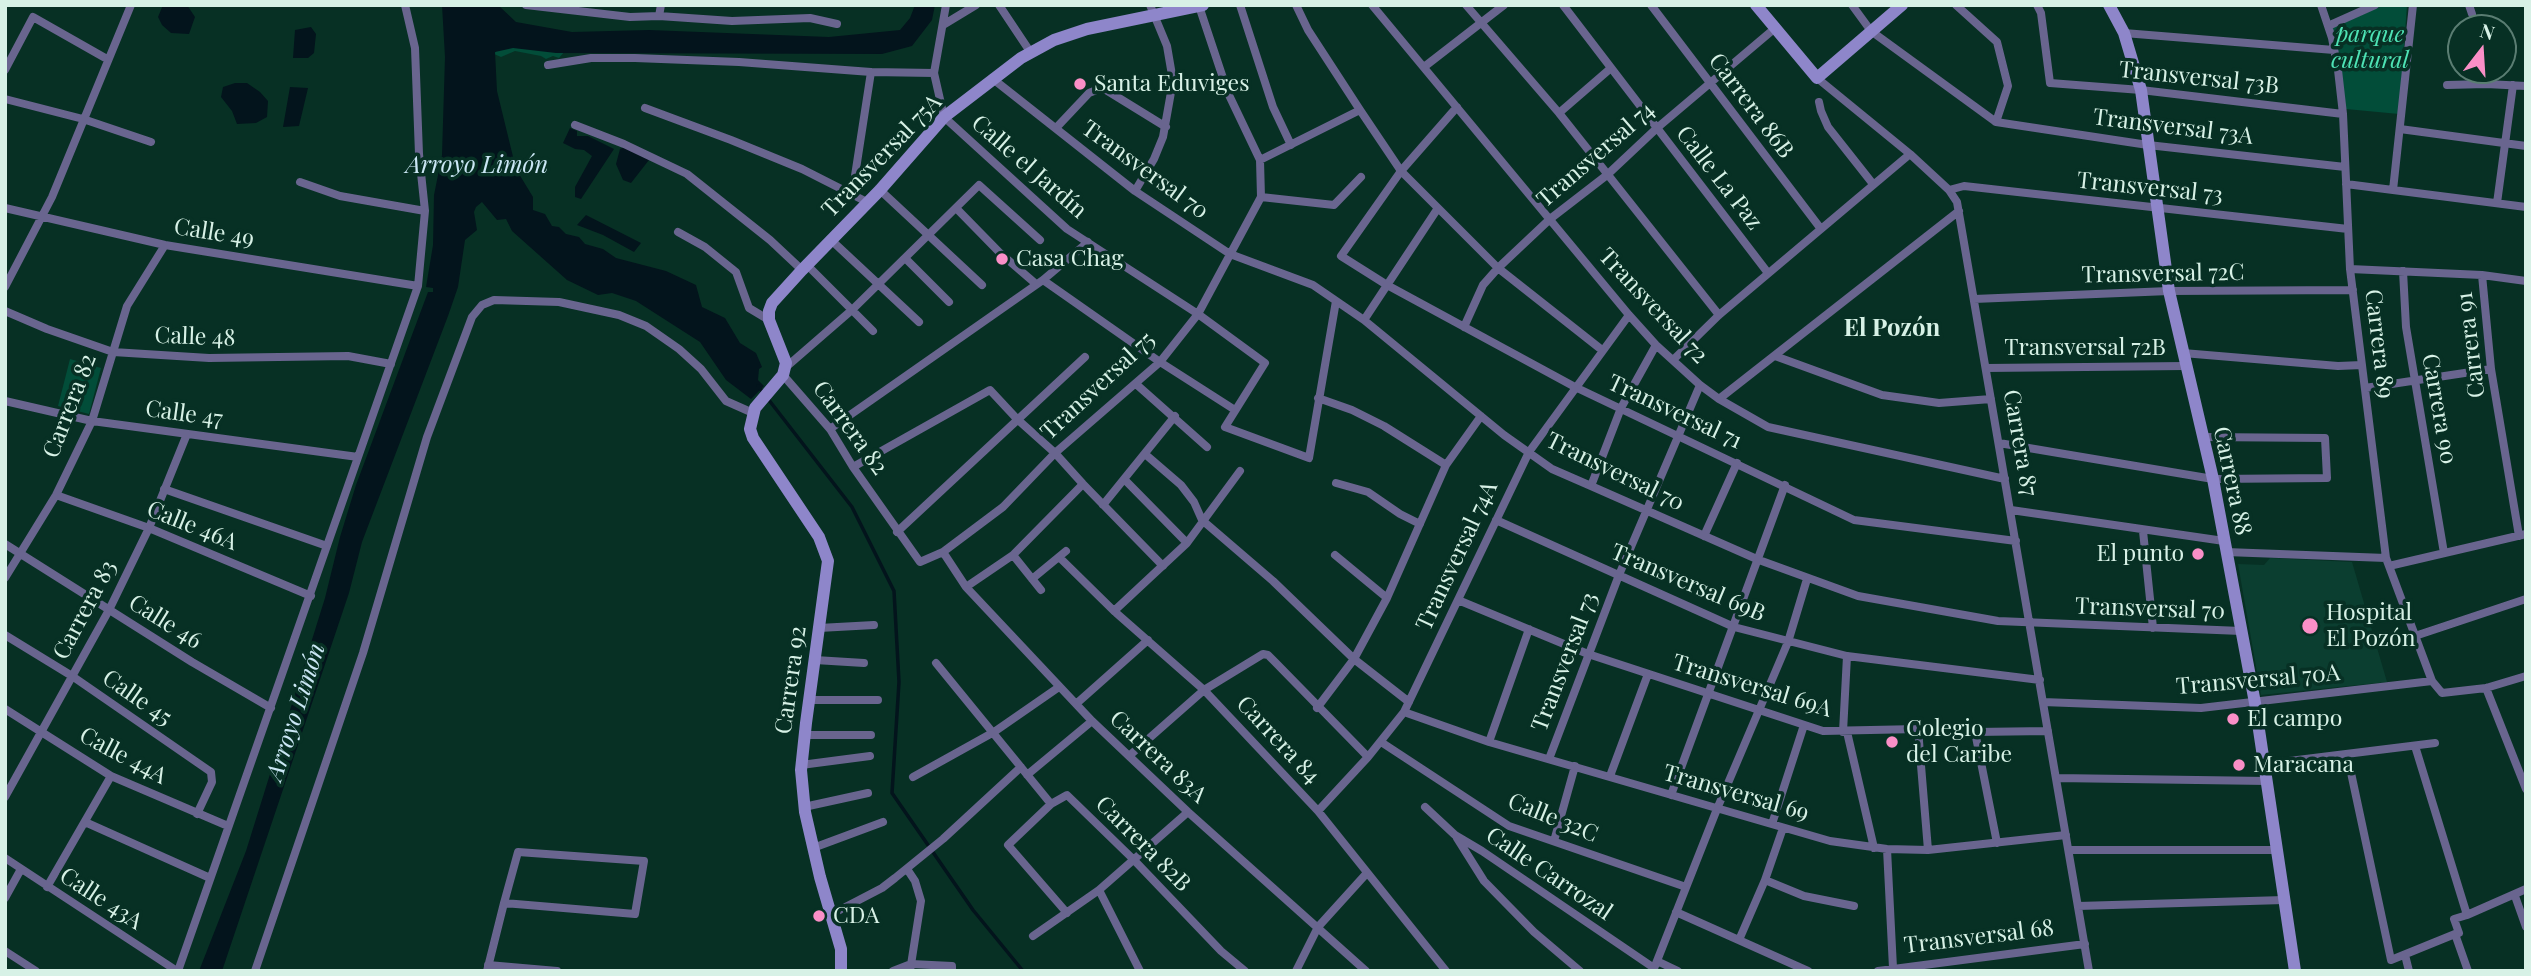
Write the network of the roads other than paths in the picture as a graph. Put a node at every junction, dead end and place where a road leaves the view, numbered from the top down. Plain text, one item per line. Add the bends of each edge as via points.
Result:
1 (131, 5) edge
2 (405, 5) edge
3 (526, 5) edge
4 (661, 5) edge
5 (946, 5) edge
6 (976, 5) edge
7 (999, 5) edge
8 (1240, 5) edge
9 (1296, 5) edge
10 (1372, 5) edge
11 (1466, 5) edge
12 (1504, 5) edge
13 (1563, 5) edge
14 (1651, 5) edge
15 (1756, 5) edge
16 (1852, 5) edge
17 (1902, 5) edge
18 (1956, 5) edge
19 (2037, 5) edge
20 (2109, 5) edge
21 (2321, 5) edge
22 (2375, 5) edge
23 (2413, 5) edge
24 (1201, 6) edge
25 (1152, 10) edge
26 (659, 16) junction
27 (837, 24) dead end
28 (1480, 24) junction
29 (943, 25) junction
30 (2328, 26) junction
31 (1774, 29) junction
32 (1871, 31) junction
33 (2124, 33) junction
34 (2334, 50) junction
35 (1031, 53) junction
36 (107, 60) junction
37 (548, 65) dead end
38 (1424, 67) junction
39 (1611, 68) junction
40 (5, 70) edge
41 (871, 72) junction
42 (934, 73) junction
43 (1817, 78) junction
44 (993, 79) junction
45 (1710, 83) junction
46 (2448, 85) dead end
47 (2513, 85) junction
48 (2526, 86) edge
49 (2141, 90) junction
50 (5, 99) edge
51 (1819, 102) dead end
52 (1457, 107) junction
53 (645, 108) dead end
54 (1360, 110) junction
55 (1559, 113) junction
56 (2343, 114) junction
57 (944, 117) junction
58 (83, 119) junction
59 (1996, 122) junction
60 (575, 125) dead end
61 (1166, 127) junction
62 (1056, 128) junction
63 (1657, 128) junction
64 (2400, 129) junction
65 (151, 142) dead end
66 (2505, 144) junction
67 (1291, 145) junction
68 (2148, 145) junction
69 (2526, 146) edge
70 (1910, 153) junction
71 (1260, 160) junction
72 (2345, 167) junction
73 (1401, 171) junction
74 (1607, 175) junction
75 (1361, 177) dead end
76 (300, 182) dead end
77 (1873, 184) junction
78 (2346, 184) junction
79 (880, 190) junction
80 (1949, 190) junction
81 (2393, 190) junction
82 (1135, 191) junction
83 (852, 195) junction
84 (1261, 197) junction
85 (867, 202) junction
86 (2497, 203) junction
87 (2526, 206) edge
88 (5, 208) edge
89 (956, 208) junction
90 (1438, 208) junction
91 (2156, 208) junction
92 (425, 211) junction
93 (1959, 211) junction
94 (42, 216) junction
95 (1550, 219) junction
96 (1821, 229) junction
97 (2348, 229) junction
98 (678, 232) dead end
99 (929, 234) junction
100 (830, 239) junction
101 (1040, 240) dead end
102 (1088, 242) junction
103 (165, 245) junction
104 (1230, 254) junction
105 (905, 258) junction
106 (804, 267) junction
107 (1498, 268) junction
108 (2350, 269) junction
109 (2403, 271) junction
110 (1768, 273) junction
111 (2482, 275) junction
112 (2526, 281) edge
113 (1040, 282) junction
114 (878, 284) junction
115 (982, 285) dead end
116 (1387, 285) junction
117 (418, 286) junction
118 (5, 287) edge
119 (2353, 290) junction
120 (2169, 291) junction
121 (1974, 299) junction
122 (1336, 301) junction
123 (949, 302) dead end
124 (853, 309) junction
125 (5, 311) edge
126 (1198, 314) junction
127 (1629, 314) junction
128 (769, 315) junction
129 (1719, 315) junction
130 (1364, 320) junction
131 (919, 322) dead end
132 (1464, 327) junction
133 (873, 331) dead end
134 (1656, 345) junction
135 (1602, 350) junction
136 (113, 352) junction
137 (1775, 356) junction
138 (1085, 357) dead end
139 (1673, 360) junction
140 (2184, 360) junction
141 (1160, 362) junction
142 (391, 364) junction
143 (2362, 365) junction
144 (1986, 368) junction
145 (2491, 369) junction
146 (781, 376) junction
147 (2414, 382) junction
148 (1136, 384) junction
149 (1700, 385) junction
150 (1575, 387) junction
151 (2365, 388) junction
152 (1318, 398) junction
153 (1719, 399) junction
154 (1991, 399) junction
155 (5, 401) edge
156 (1621, 408) junction
157 (754, 410) junction
158 (1236, 410) junction
159 (1175, 416) junction
160 (1481, 416) junction
161 (1017, 419) junction
162 (92, 421) junction
163 (830, 429) junction
164 (187, 434) junction
165 (1678, 435) junction
166 (2202, 437) junction
167 (1999, 443) junction
168 (1207, 447) dead end
169 (1529, 452) junction
170 (1055, 453) junction
171 (1145, 454) junction
172 (358, 457) junction
173 (1737, 463) junction
174 (1446, 465) junction
175 (853, 467) junction
176 (1240, 471) dead end
177 (2005, 479) junction
178 (2213, 479) junction
179 (1125, 480) junction
180 (1336, 483) dead end
181 (1083, 484) junction
182 (1785, 485) junction
183 (1591, 486) junction
184 (164, 489) junction
185 (56, 495) junction
186 (1103, 505) junction
187 (1645, 510) junction
188 (2011, 510) junction
189 (1202, 520) junction
190 (1496, 520) junction
191 (1420, 524) junction
192 (149, 528) junction
193 (897, 531) junction
194 (2143, 531) junction
195 (2523, 535) edge
196 (1704, 536) junction
197 (2016, 541) junction
198 (1187, 543) junction
199 (5, 544) edge
200 (327, 546) junction
201 (2225, 546) junction
202 (943, 552) junction
203 (21, 553) junction
204 (2444, 553) junction
205 (1013, 555) junction
206 (1335, 555) dead end
207 (1759, 560) junction
208 (920, 562) joint
209 (2387, 562) junction
210 (1163, 566) junction
211 (1619, 575) junction
212 (5, 578) edge
213 (1032, 579) junction
214 (1807, 579) junction
215 (966, 587) junction
216 (1041, 590) dead end
217 (311, 596) junction
218 (1387, 598) junction
219 (2526, 599) edge
220 (1458, 600) junction
221 (109, 610) junction
222 (1114, 611) junction
223 (2030, 624) junction
224 (874, 625) dead end
225 (1734, 627) junction
226 (819, 628) junction
227 (2153, 628) junction
228 (1529, 629) junction
229 (2241, 631) junction
230 (5, 635) edge
231 (2415, 636) junction
232 (1148, 640) junction
233 (1788, 642) junction
234 (1588, 654) junction
235 (1847, 656) junction
236 (1354, 659) junction
237 (815, 660) junction
238 (864, 663) dead end
239 (936, 663) dead end
240 (1648, 674) junction
241 (72, 676) junction
242 (2526, 676) edge
243 (2039, 680) junction
244 (2432, 681) junction
245 (1059, 687) junction
246 (2486, 688) junction
247 (1204, 690) junction
248 (1708, 694) junction
249 (809, 700) junction
250 (878, 700) dead end
251 (1409, 702) junction
252 (2043, 702) junction
253 (1076, 704) junction
254 (2255, 704) junction
255 (271, 708) junction
256 (1317, 708) junction
257 (5, 709) edge
258 (1759, 711) junction
259 (1404, 712) junction
260 (1092, 721) junction
261 (1804, 726) junction
262 (1918, 729) junction
263 (2048, 731) junction
264 (41, 732) junction
265 (994, 732) junction
266 (1845, 732) junction
267 (1975, 732) junction
268 (804, 735) junction
269 (871, 735) dead end
270 (1381, 742) junction
271 (1489, 742) junction
272 (2435, 743) dead end
273 (2415, 746) junction
274 (2347, 754) junction
275 (870, 756) dead end
276 (1129, 756) junction
277 (1368, 757) junction
278 (1549, 759) junction
279 (2265, 764) junction
280 (802, 765) junction
281 (1575, 766) junction
282 (1021, 767) junction
283 (1027, 775) junction
284 (111, 776) junction
285 (1610, 776) junction
286 (913, 777) dead end
287 (2056, 778) junction
288 (2267, 780) junction
289 (9, 783) edge
290 (2526, 789) edge
291 (868, 793) dead end
292 (1671, 795) junction
293 (5, 797) edge
294 (1051, 804) junction
295 (804, 807) junction
296 (1425, 807) dead end
297 (1717, 809) junction
298 (1318, 811) junction
299 (1188, 812) junction
300 (197, 814) junction
301 (85, 822) junction
302 (883, 822) dead end
303 (1772, 824) junction
304 (228, 826) junction
305 (1783, 828) junction
306 (1455, 835) junction
307 (2066, 835) junction
308 (1554, 841) junction
309 (1997, 843) junction
310 (813, 848) junction
311 (1874, 848) junction
312 (1887, 849) junction
313 (1928, 850) junction
314 (2068, 850) junction
315 (2277, 850) junction
316 (5, 858) edge
317 (1133, 859) junction
318 (908, 867) junction
319 (21, 869) junction
320 (1366, 874) junction
321 (210, 878) junction
322 (1765, 880) junction
323 (47, 887) junction
324 (1686, 887) junction
325 (1099, 890) junction
326 (2526, 890) edge
327 (2515, 896) junction
328 (5, 898) edge
329 (2284, 900) junction
330 (504, 903) junction
331 (1854, 906) dead end
332 (2078, 906) junction
333 (1676, 912) junction
334 (1067, 913) junction
335 (832, 914) junction
336 (2467, 915) junction
337 (1318, 927) junction
338 (2526, 927) edge
339 (2455, 934) junction
340 (1033, 936) dead end
341 (1739, 940) junction
342 (2085, 943) junction
343 (5, 951) edge
344 (2405, 954) junction
345 (911, 967) edge
346 (1655, 967) edge
347 (487, 968) edge
348 (1893, 968) junction
349 (541, 970) edge
350 (36, 971) edge
351 (177, 971) edge
352 (254, 971) edge
353 (557, 971) edge
354 (841, 971) edge
355 (893, 971) edge
356 (952, 971) edge
357 (1140, 971) edge
358 (1245, 971) edge
359 (1296, 971) edge
360 (1366, 971) edge
361 (1446, 971) edge
362 (1580, 971) edge
363 (1678, 971) edge
364 (1808, 971) edge
365 (1879, 971) edge
366 (2089, 971) edge
367 (2295, 971) edge
368 (2409, 971) edge
369 (2468, 971) edge

1 - 36 street
2 - 92 street via 415,48
3 - 26 street
4 - 26 street
5 - 29 street
6 - 29 street
7 - 35 street
8 - 67 street via 1273,107
9 - 54 street
10 - 38 street, Transversal 72
11 - 28 street
12 - 28 street
13 - 39 street, Calle La Paz
14 - 45 street, Carrera 86B
15 - 31 street, Carrera 87
16 - 32 street
17 - 32 street
18 - 59 street via 1997,41 2008,86
19 - 49 street, Transversal 73B via 2050,83
20 - 33 street, Carrera 88
21 - 30 street, Carrera 89
22 - 30 street
23 - 64 street
24 - 25 street, Transversal 75A
24 - 71 street via 1228,93
25 - 35 street, Transversal 75A via 1054,40
25 - 61 street via 1174,72
26 - 27 street via 732,21 810,18
28 - 38 street
28 - 55 street
29 - 42 street
30 - 34 street, Carrera 89
31 - 43 street, Carrera 87
31 - 45 street, Transversal 74
32 - 43 street
32 - 59 street
33 - 34 street
33 - 49 street, Carrera 88
34 - 56 street, Carrera 89
35 - 44 street, Transversal 75A
36 - 40 street via 33,17
36 - 58 street
37 - 41 street via 591,58 635,58
38 - 52 street, Transversal 72
39 - 55 street
39 - 63 street, Calle La Paz
41 - 42 street
41 - 83 street
42 - 57 street
43 - 70 street, Carrera 87
44 - 57 street, Transversal 75A
44 - 62 street, Transversal 70
45 - 63 street, Transversal 74
45 - 96 street, Carrera 86B
46 - 47 street
47 - 48 street
47 - 66 street
49 - 56 street, Transversal 73B
49 - 68 street, Carrera 88
50 - 58 street
51 - 77 street via 1828,127
52 - 73 street
52 - 95 street, Transversal 72
53 - 83 street via 731,139
54 - 67 street
54 - 73 street
55 - 74 street
56 - 72 street, Carrera 89
57 - 79 street, Transversal 75A
57 - 102 street, Calle el Jardín via 1067,229
58 - 65 street
58 - 94 street
59 - 68 street, Transversal 73A
60 - 106 street via 687,173
61 - 62 street via 1099,89 1089,93
61 - 82 street
62 - 82 street, Transversal 70
63 - 74 street, Transversal 74
63 - 110 street, Calle La Paz
64 - 66 street
64 - 81 street
66 - 69 street
66 - 86 street
67 - 71 street
68 - 72 street, Transversal 73A
68 - 91 street, Carrera 88
70 - 77 street
70 - 80 street, Carrera 87
71 - 84 street
72 - 78 street, Carrera 89
73 - 90 street
73 - 116 street, Transversal 71 via 1340,256
74 - 95 street, Transversal 74
74 - 129 street
75 - 84 street via 1335,205
76 - 92 street via 340,196
77 - 96 street
78 - 81 street
78 - 97 street, Carrera 89
79 - 85 street, Transversal 75A
79 - 99 street
80 - 91 street, Transversal 73 via 1964,186
80 - 93 street, Carrera 87
81 - 86 street
82 - 104 street, Transversal 70
83 - 85 street
84 - 104 street, Transversal 75
85 - 100 street, Transversal 75A
86 - 87 street
88 - 94 street, Calle 49
89 - 99 street
89 - 101 street via 979,185
89 - 113 street via 1000,253
90 - 107 street
90 - 116 street
91 - 97 street, Transversal 73
91 - 120 street, Carrera 88
92 - 117 street
93 - 121 street, Carrera 87
93 - 137 street
94 - 103 street, Calle 49
94 - 118 street
95 - 107 street, Transversal 74
95 - 127 street, Transversal 72
96 - 110 street
97 - 108 street, Carrera 89
98 - 128 street via 736,272 749,308
99 - 105 street
99 - 115 street
100 - 106 street, Transversal 75A
100 - 114 street
102 - 113 street
102 - 126 street, Calle el Jardín
103 - 117 street, Calle 49
103 - 136 street, Carrera 82 via 127,306
104 - 122 street, Transversal 70 via 1313,285
104 - 126 street, Transversal 75
105 - 114 street
105 - 123 street
106 - 124 street
106 - 128 street, Transversal 75A via 772,303
107 - 132 street, Transversal 74 via 1483,285
107 - 135 street
108 - 109 street
108 - 119 street, Carrera 89
109 - 111 street
109 - 147 street, Carrera 90
110 - 129 street
111 - 112 street
111 - 145 street, Carrera 91
113 - 141 street
113 - 163 street
114 - 124 street
114 - 131 street
116 - 130 street
116 - 132 street, Transversal 71
117 - 142 street
119 - 120 street, Transversal 72C
119 - 143 street, Carrera 89
120 - 121 street, Transversal 72C
120 - 140 street, Carrera 88
121 - 144 street, Carrera 87
122 - 130 street, Transversal 70
122 - 152 street
124 - 133 street
124 - 146 street
125 - 136 street, Calle 48
126 - 141 street, Transversal 75
126 - 158 street, Calle el Jardín via 1265,363
127 - 134 street, Transversal 72
127 - 135 street, Transversal 74A
128 - 146 street, Carrera 82 via 785,357
129 - 139 street
130 - 160 street, Transversal 70
132 - 150 street, Transversal 71
134 - 139 street, Transversal 72
134 - 156 street
135 - 150 street, Transversal 74A
136 - 142 street, Calle 48 via 209,358 348,356
136 - 162 street, Carrera 82
137 - 153 street
137 - 154 street via 1882,396 1939,402
138 - 161 street
139 - 149 street, Transversal 72
140 - 143 street, Transversal 72B
140 - 144 street, Transversal 72B
140 - 166 street, Carrera 88
141 - 148 street, Transversal 75
141 - 158 street
142 - 172 street
143 - 151 street, Carrera 89
144 - 154 street, Carrera 87
145 - 147 street
145 - 195 street, Carrera 91
146 - 157 street
146 - 163 street, Carrera 82
147 - 151 street
147 - 204 street, Carrera 90
148 - 159 street
148 - 170 street, Transversal 75
149 - 153 street, Transversal 72
149 - 165 street, Transversal 73
150 - 156 street, Transversal 71
150 - 169 street, Transversal 74A
151 - 209 street, Carrera 89
152 - 158 street via 1307,459 1225,427
152 - 174 street via 1384,426
153 - 177 street, Transversal 72 via 1768,427
154 - 167 street, Carrera 87
155 - 162 street, Calle 47
156 - 165 street, Transversal 71
156 - 183 street
157 - 226 street, Carrera 92 via 752,438 828,556
157 - 352 street via 726,401 680,349 646,326 619,315 559,302 494,300 482,305 472,317 427,437 363,653
159 - 168 street
159 - 171 street
160 - 169 street, Transversal 70
160 - 174 street
161 - 170 street
161 - 175 street via 987,389
161 - 193 street
162 - 164 street, Calle 47
162 - 185 street, Carrera 82
163 - 175 street, Carrera 82
164 - 172 street, Calle 47
164 - 184 street, Carrera 83
165 - 173 street, Transversal 71
165 - 187 street, Transversal 73
166 - 178 street, Carrera 88
166 - 178 street via 2325,438 2327,478
167 - 177 street, Carrera 87
167 - 178 street
169 - 183 street, Transversal 70 via 1552,469
169 - 190 street, Transversal 74A
170 - 181 street
170 - 202 street, Transversal 75 via 1003,507
171 - 179 street
171 - 189 street via 1181,485
172 - 200 street
173 - 182 street, Transversal 71
173 - 196 street
174 - 191 street
175 - 193 street, Carrera 82
176 - 189 street
177 - 188 street, Carrera 87
178 - 201 street, Carrera 88
179 - 186 street
179 - 198 street
180 - 191 street via 1368,492
181 - 186 street
181 - 205 street
182 - 197 street, Transversal 71 via 1854,520
182 - 207 street
183 - 187 street, Transversal 70
184 - 192 street, Carrera 83
184 - 200 street
185 - 192 street, Calle 46A
185 - 203 street, Carrera 82
186 - 210 street
187 - 196 street, Transversal 70
187 - 211 street, Transversal 73
188 - 194 street
188 - 197 street, Carrera 87
189 - 198 street
189 - 236 street
190 - 211 street, Transversal 69B
190 - 220 street, Transversal 74A
191 - 218 street
192 - 217 street, Calle 46A
192 - 221 street, Carrera 83
193 - 208 street, Carrera 82
194 - 201 street
194 - 227 street
195 - 204 street
196 - 207 street, Transversal 70
197 - 223 street, Carrera 87
198 - 210 street
199 - 203 street, Calle 46
200 - 217 street
201 - 209 street
201 - 229 street, Carrera 88
202 - 208 street, Transversal 75
202 - 215 street, Carrera 83A
203 - 212 street, Carrera 82
203 - 221 street, Calle 46
204 - 209 street
205 - 213 street
205 - 215 street
206 - 218 street
207 - 214 street, Transversal 70
207 - 225 street
209 - 231 street, Carrera 89
210 - 222 street
211 - 225 street, Transversal 69B
211 - 234 street, Transversal 73
213 - 216 street
213 - 222 street, Carrera 84 via 1062,554
214 - 223 street, Transversal 70 via 1907,607
214 - 233 street
215 - 245 street, Carrera 83A
217 - 255 street
218 - 236 street
219 - 231 street
220 - 228 street, Transversal 69A
220 - 251 street, Transversal 74A
221 - 241 street, Carrera 83
221 - 255 street, Calle 46
222 - 232 street, Carrera 84
223 - 227 street, Transversal 70
223 - 243 street, Carrera 87
224 - 226 street
225 - 233 street, Transversal 69B
225 - 248 street
226 - 237 street, Carrera 92
227 - 229 street, Transversal 70
228 - 234 street, Transversal 69A
228 - 271 street
229 - 254 street, Carrera 88
230 - 241 street, Calle 45
231 - 244 street, Carrera 89
232 - 247 street, Carrera 84
232 - 253 street
233 - 235 street, Transversal 69B
233 - 258 street
234 - 240 street, Transversal 69A
234 - 278 street, Transversal 73
235 - 243 street, Transversal 69B
235 - 266 street
236 - 251 street
236 - 256 street
237 - 238 street
237 - 249 street, Carrera 92
239 - 265 street
240 - 248 street, Transversal 69A
240 - 285 street
241 - 264 street, Carrera 83
241 - 300 street, Calle 45 via 211,772 212,782
242 - 246 street
243 - 252 street, Carrera 87
244 - 246 street via 2442,693
244 - 254 street, Transversal 70A
245 - 253 street, Carrera 83A
245 - 265 street
246 - 290 street
247 - 256 street via 1263,654
247 - 276 street
247 - 298 street, Carrera 84
248 - 258 street, Transversal 69A
248 - 292 street
249 - 250 street
249 - 268 street, Carrera 92
251 - 259 street, Transversal 74A
252 - 254 street, Transversal 70A via 2201,708
252 - 263 street, Carrera 87
253 - 260 street, Carrera 83A
254 - 279 street, Carrera 88
255 - 304 street
256 - 277 street
257 - 264 street, Calle 44A
258 - 261 street, Transversal 69A
258 - 297 street
259 - 270 street, Transversal 74A
259 - 271 street, Transversal 69
260 - 276 street, Carrera 83A
260 - 283 street
261 - 266 street, Transversal 69A
261 - 303 street
262 - 266 street, Transversal 69A
262 - 267 street, Transversal 69A
262 - 313 street
263 - 267 street, Transversal 69A
263 - 287 street, Carrera 87
264 - 284 street, Calle 44A
264 - 289 street, Carrera 83
265 - 282 street
265 - 286 street
266 - 311 street
267 - 309 street
268 - 269 street
268 - 280 street, Carrera 92
270 - 277 street, Transversal 74A
270 - 308 street, Calle 32C via 1509,826
271 - 278 street, Transversal 69
272 - 273 street
273 - 274 street
273 - 336 street
274 - 279 street
274 - 344 street via 2391,960
275 - 280 street
276 - 299 street, Carrera 83A
277 - 298 street, Transversal 74A
278 - 281 street, Transversal 69
279 - 288 street, Carrera 88
280 - 295 street, Carrera 92
281 - 285 street, Transversal 69
281 - 308 street
282 - 283 street
282 - 318 street
283 - 294 street
284 - 300 street, Calle 44A
284 - 301 street
285 - 292 street, Transversal 69
287 - 288 street
287 - 307 street, Carrera 87
288 - 315 street, Carrera 88
289 - 293 street, Carrera 83
291 - 295 street
292 - 297 street, Transversal 69
294 - 317 street, Carrera 82B via 1067,795
294 - 334 street via 1009,845
295 - 310 street, Carrera 92
296 - 306 street, Calle Carrozal
297 - 303 street, Transversal 69
297 - 324 street
298 - 320 street, Carrera 84
299 - 317 street
299 - 337 street, Carrera 83A
300 - 304 street, Calle 44A
301 - 321 street
301 - 323 street
302 - 310 street
303 - 305 street, Transversal 69
304 - 321 street
305 - 311 street, Transversal 69
305 - 322 street
306 - 346 street, Calle Carrozal
306 - 362 street via 1484,881
307 - 309 street, Transversal 69
307 - 314 street, Carrera 87
308 - 324 street, Calle 32C
309 - 313 street, Transversal 69
310 - 335 street, Carrera 92
311 - 312 street, Transversal 69
312 - 313 street, Transversal 69
312 - 348 street
314 - 315 street
314 - 332 street, Carrera 87
315 - 329 street, Carrera 88
316 - 319 street, Calle 43A
317 - 325 street
317 - 358 street, Carrera 82B
318 - 335 street via 882,888
318 - 345 street via 921,901
319 - 323 street, Calle 43A
319 - 328 street
320 - 337 street
320 - 361 street, Carrera 84
321 - 351 street
322 - 331 street via 1804,896
322 - 341 street
323 - 351 street, Calle 43A
324 - 333 street
325 - 334 street
325 - 357 street
326 - 327 street
327 - 336 street
327 - 338 street
329 - 332 street
329 - 367 street, Carrera 88
330 - 330 street via 518,852 644,861 635,915
330 - 347 street
332 - 342 street, Carrera 87
333 - 341 street
333 - 346 street
334 - 340 street
335 - 354 street, Carrera 92
336 - 339 street via 2454,919 2459,933
337 - 359 street
337 - 360 street, Carrera 83A
339 - 344 street
339 - 369 street
341 - 364 street
342 - 348 street, Transversal 68
342 - 366 street, Carrera 87
343 - 350 street
344 - 368 street
345 - 355 street
345 - 356 street via 952,966
346 - 363 street, Calle Carrozal
347 - 349 street
348 - 365 street, Transversal 68
349 - 353 street

